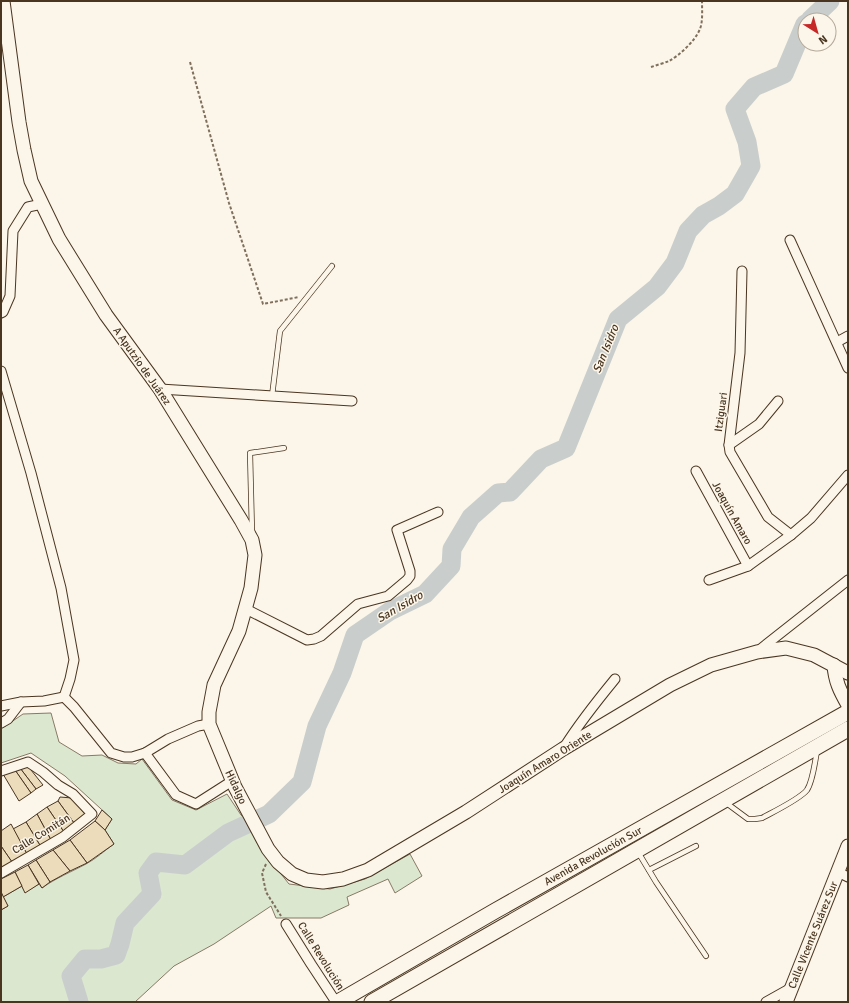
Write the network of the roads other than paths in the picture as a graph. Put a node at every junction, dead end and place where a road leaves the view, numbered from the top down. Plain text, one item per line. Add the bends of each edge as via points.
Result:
1 (3, 1) edge
2 (42, 204) junction
3 (790, 240) dead end
4 (332, 266) dead end
5 (742, 271) dead end
6 (1, 313) edge
7 (848, 336) edge
8 (837, 342) junction
9 (848, 368) edge
10 (1, 371) edge
11 (160, 389) junction
12 (272, 396) junction
13 (352, 401) dead end
14 (778, 401) dead end
15 (729, 445) junction
16 (284, 448) dead end
17 (696, 471) dead end
18 (848, 475) edge
19 (438, 512) dead end
20 (791, 536) junction
21 (252, 540) junction
22 (748, 566) junction
23 (709, 580) dead end
24 (848, 580) edge
25 (246, 609) junction
26 (757, 652) junction
27 (834, 665) junction
28 (848, 673) edge
29 (614, 679) dead end
30 (64, 698) junction
31 (21, 702) junction
32 (848, 705) edge
33 (1, 706) edge
34 (848, 712) edge
35 (1, 723) edge
36 (209, 724) junction
37 (848, 729) edge
38 (818, 747) junction
39 (564, 749) junction
40 (145, 753) junction
41 (1, 771) edge
42 (234, 784) junction
43 (724, 801) junction
44 (696, 846) dead end
45 (848, 846) edge
46 (637, 850) junction
47 (271, 852) joint
48 (649, 870) junction
49 (1, 873) edge
50 (843, 875) edge
51 (286, 924) road end
52 (706, 956) dead end
53 (791, 988) junction
54 (337, 1002) edge
55 (372, 1002) edge
56 (766, 1002) edge
57 (786, 1002) edge

1 - 2 street, A Aputzio de Juárez via 18,122 31,181
2 - 6 street via 28,207 13,231 10,296
2 - 11 street, A Aputzio de Juárez via 106,315
3 - 8 street
4 - 12 lane via 280,332
5 - 15 street, Itziguari via 740,354
7 - 8 street
8 - 9 street
10 - 30 street via 61,588 74,660
11 - 12 street
11 - 21 street, A Aputzio de Juárez
12 - 13 street
14 - 15 street via 759,424
15 - 20 street, Itziguari via 730,452 768,517
16 - 21 lane via 250,453
17 - 22 street, Joaquín Amaro
18 - 20 street via 811,518
19 - 25 street via 397,530 410,571 407,580 388,596 358,604 321,636 307,640
20 - 22 street
21 - 25 street, A Aputzio de Juárez via 254,570
22 - 23 street
24 - 26 street
25 - 36 street, A Aputzio de Juárez via 239,631 214,684 208,712
26 - 27 street, Joaquín Amaro Oriente via 786,648 814,655
26 - 39 street, Joaquín Amaro Oriente via 711,665 687,676
27 - 28 street, Joaquín Amaro Oriente
27 - 32 street via 834,676
29 - 39 street
30 - 31 street
30 - 40 street via 74,706 111,753 132,757
31 - 33 street
31 - 35 street via 8,719
34 - 54 main road, Avenida Revolución Sur
36 - 40 street via 168,739
36 - 42 street, Hidalgo
37 - 38 main road, Avenida Revolución Sur
38 - 43 main road, Avenida Revolución Sur
38 - 43 lane via 811,782 801,796 762,818 755,819 748,819
39 - 47 street, Joaquín Amaro Oriente via 466,812 368,870 343,879 323,882 306,880 292,874
40 - 42 street via 176,795 196,804
41 - 49 street, Calle Comitán via 28,762 73,794 92,814 63,837
42 - 47 street, Hidalgo
43 - 46 main road, Avenida Revolución Sur
44 - 48 lane
45 - 50 street, Calle Vicente Suárez Sur
46 - 48 lane
46 - 55 main road, Avenida Revolución Sur
48 - 52 lane
50 - 53 street, Calle Vicente Suárez Sur
51 - 54 street, Calle Revolución
53 - 56 street
53 - 57 street, Calle Vicente Suárez Sur

